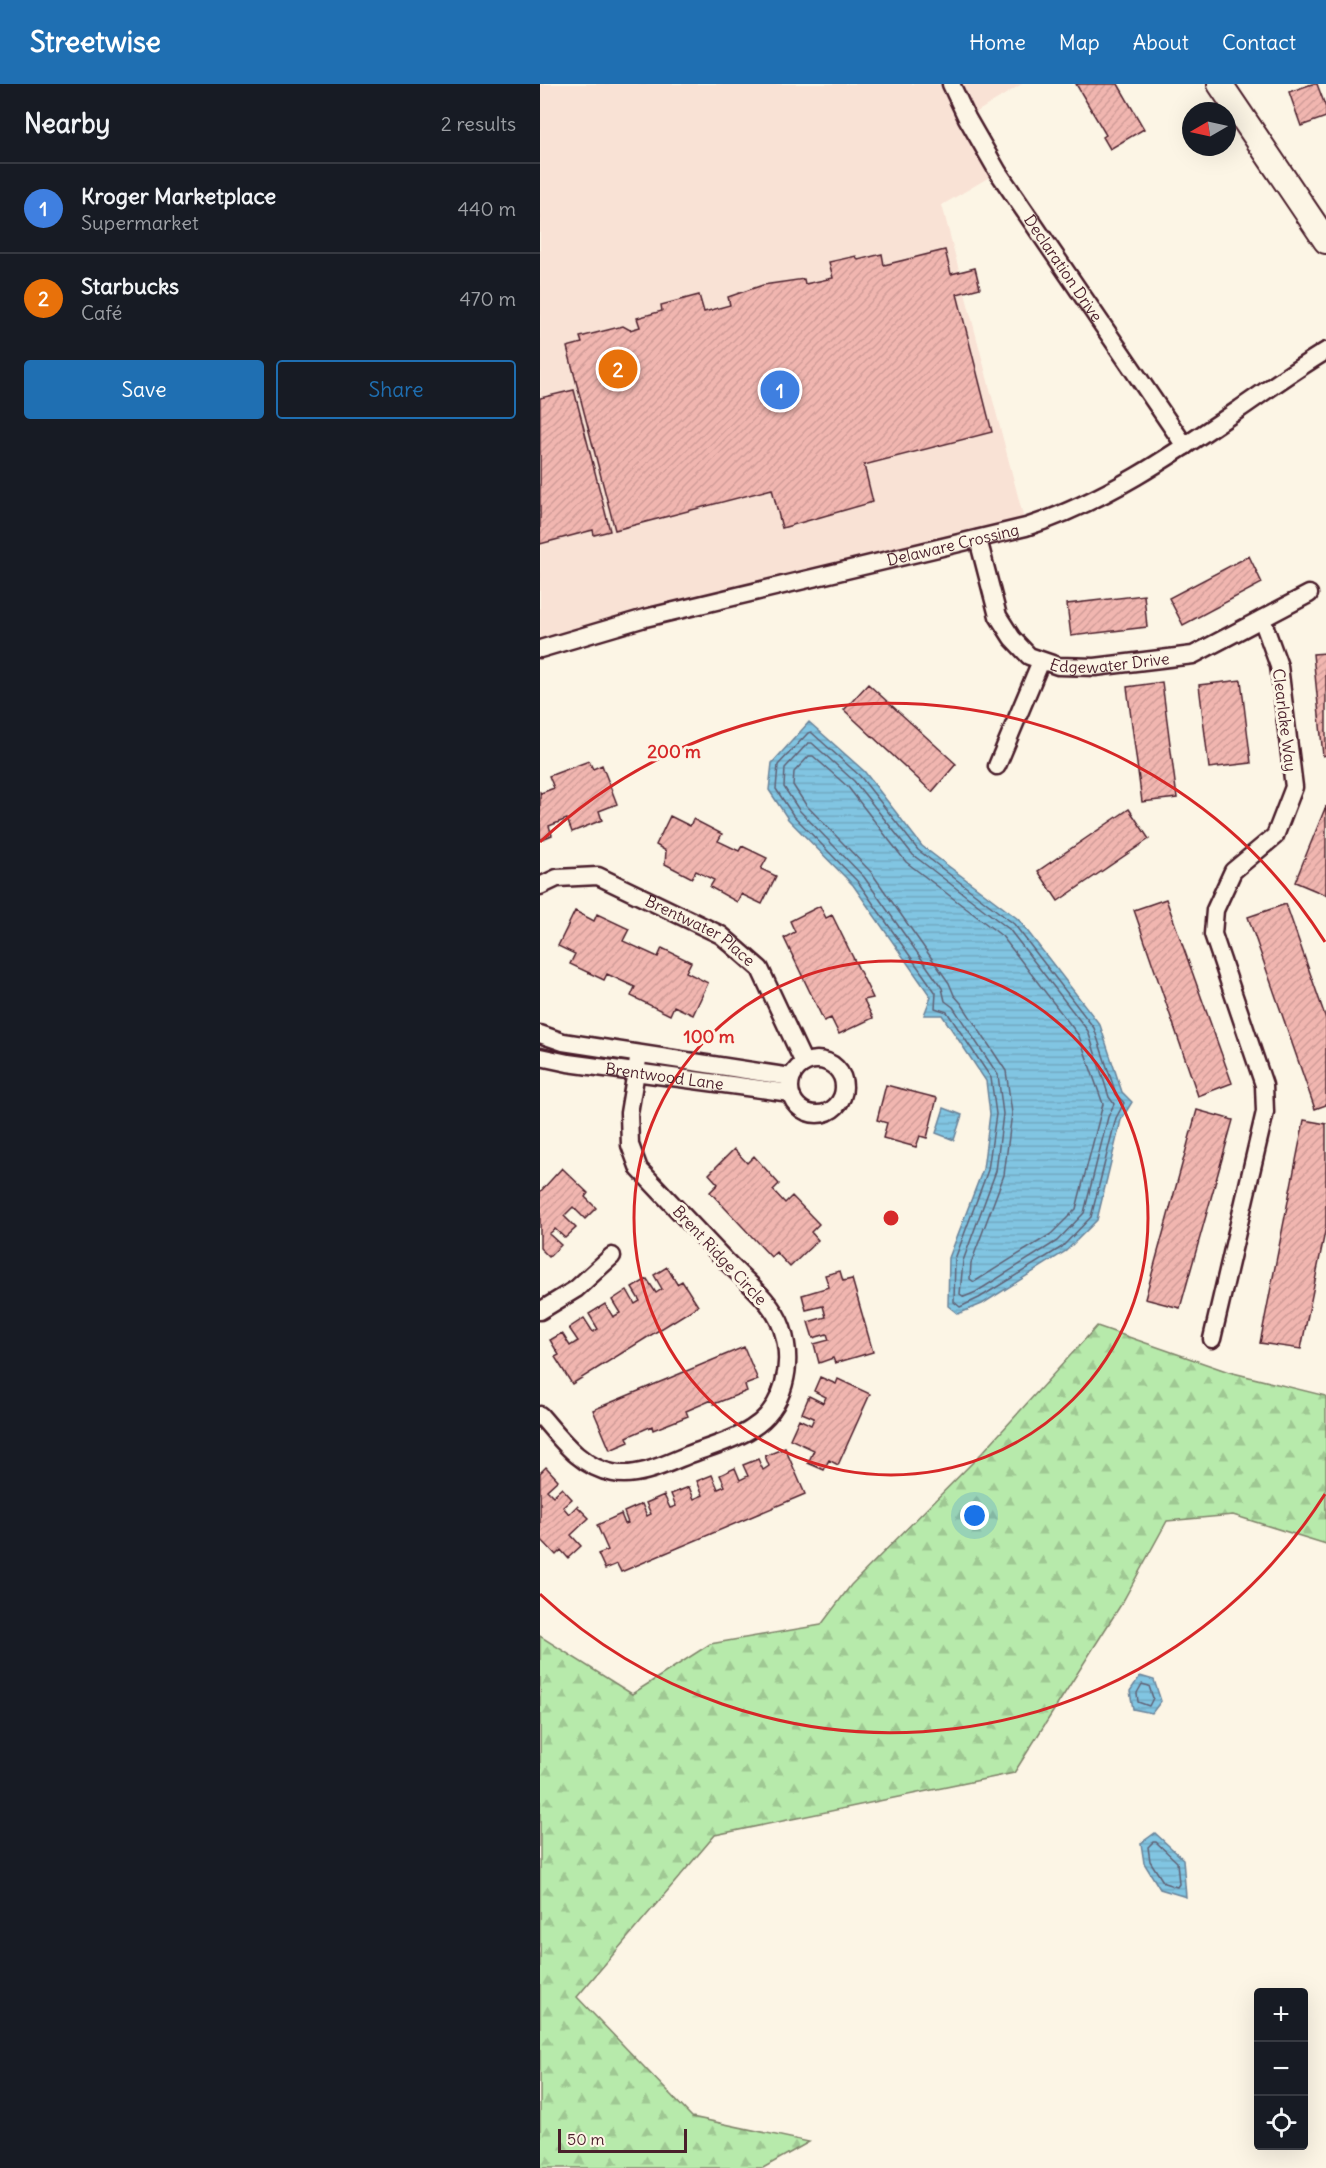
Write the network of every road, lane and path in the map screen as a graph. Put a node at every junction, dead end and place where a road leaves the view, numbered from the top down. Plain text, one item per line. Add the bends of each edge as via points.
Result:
1 (951, 84) edge
2 (1220, 84) edge
3 (1326, 241) edge
4 (1326, 351) edge
5 (1185, 446) junction
6 (978, 539) junction
7 (1309, 594) dead end
8 (1262, 619) junction
9 (540, 649) edge
10 (1041, 661) junction
11 (997, 766) dead end
12 (540, 886) edge
13 (540, 1034) edge
14 (639, 1054) junction
15 (540, 1057) edge
16 (804, 1063) junction
17 (635, 1072) junction
18 (791, 1085) junction
19 (612, 1256) dead end
20 (540, 1311) edge
21 (1212, 1339) dead end
22 (540, 1415) edge

1 - 5 street, Declaration Drive via 998,172
2 - 3 main road
4 - 5 street, Delaware Crossing
5 - 6 street, Delaware Crossing via 1122,486 1078,508
6 - 9 street, Delaware Crossing via 645,618
6 - 10 street, Edgewater Drive via 998,616 1029,656
7 - 8 street, Edgewater Drive
8 - 10 street, Edgewater Drive via 1193,655 1095,667 1058,666
8 - 21 street, Clearlake Way via 1279,666 1293,787 1275,836 1233,871 1215,910 1213,934 1264,1085 1265,1112
10 - 11 street
12 - 16 street, Brentwater Place via 557,878 598,876 721,935 760,969
13 - 14 street, Brentwood Lane via 563,1042
14 - 17 street, Brent Ridge Circle
14 - 18 street, Brentwood Lane
15 - 17 street, Brentwood Lane
16 - 18 street via 796,1069
16 - 18 street via 822,1060 837,1069 844,1087 839,1102 824,1113 808,1113 794,1102
17 - 18 street, Brentwood Lane
17 - 22 street, Brent Ridge Circle via 629,1113 630,1145 639,1169 765,1301 781,1327 788,1355 787,1376 768,1415 751,1430 637,1473 615,1474 576,1457
19 - 20 street via 576,1289

